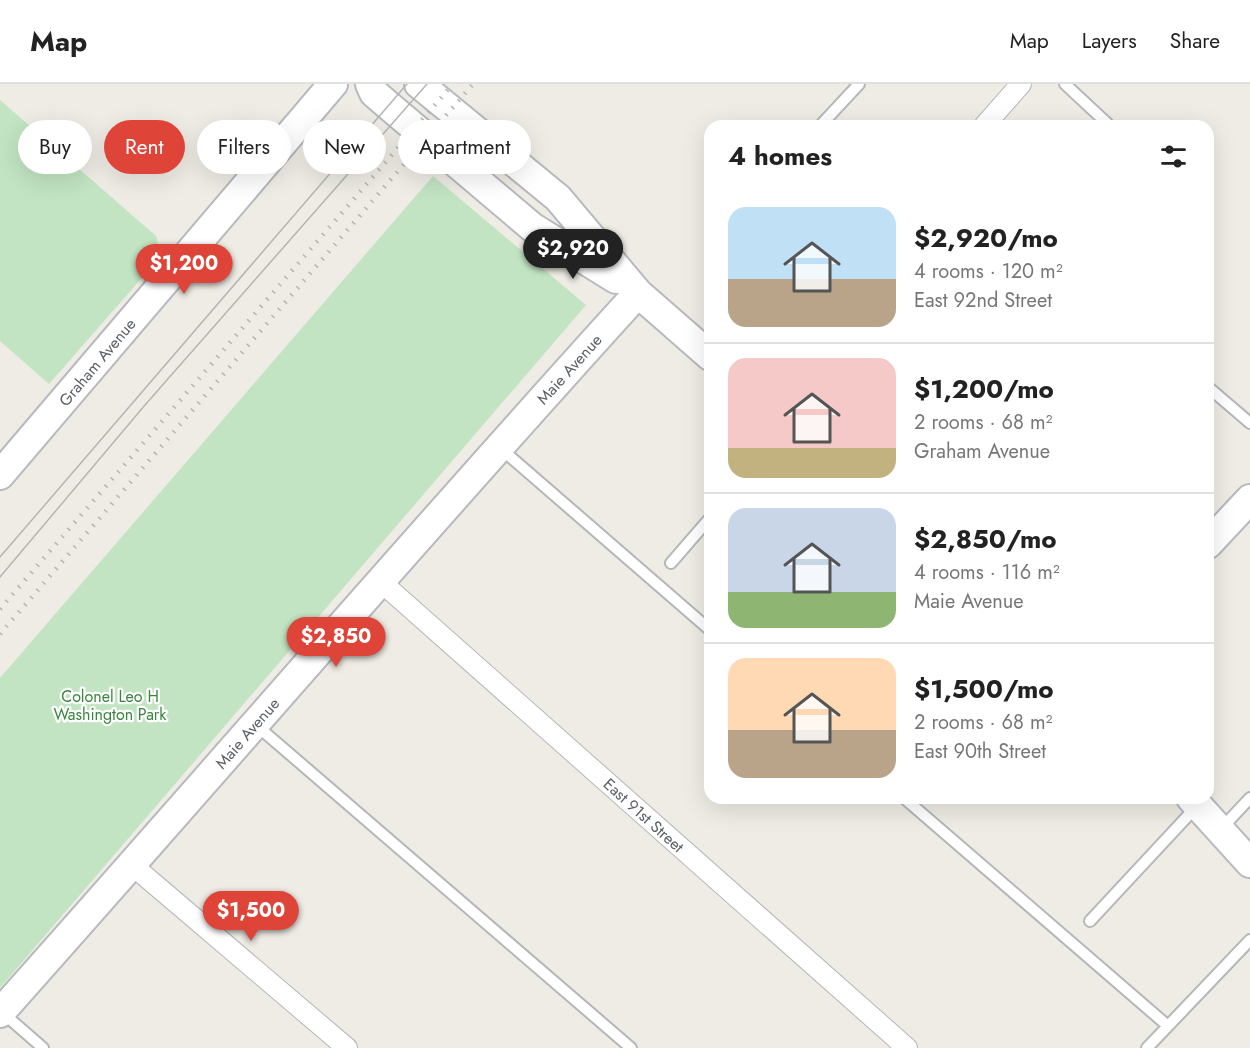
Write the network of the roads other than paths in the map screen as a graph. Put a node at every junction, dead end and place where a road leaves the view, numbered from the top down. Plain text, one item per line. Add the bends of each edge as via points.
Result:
1 (333, 84) edge
2 (370, 84) edge
3 (419, 84) edge
4 (1021, 84) edge
5 (1065, 84) edge
6 (853, 86) edge
7 (825, 120) edge
8 (989, 120) edge
9 (1104, 120) edge
10 (638, 293) junction
11 (704, 351) edge
12 (1214, 392) edge
13 (1250, 423) edge
14 (498, 447) junction
15 (0, 475) edge
16 (1250, 499) edge
17 (704, 525) edge
18 (1214, 538) edge
19 (670, 563) dead end
20 (380, 581) junction
21 (704, 625) edge
22 (255, 724) junction
23 (1250, 798) edge
24 (911, 804) edge
25 (1192, 804) edge
26 (1196, 804) edge
27 (1220, 830) junction
28 (1250, 863) edge
29 (132, 865) junction
30 (1090, 921) dead end
31 (1250, 940) edge
32 (1, 1012) edge
33 (1168, 1026) junction
34 (43, 1048) edge
35 (347, 1048) edge
36 (631, 1048) edge
37 (907, 1048) edge
38 (1147, 1048) edge

1 - 15 street, Graham Avenue
2 - 10 street via 374,93 532,227
3 - 10 street via 558,198
4 - 8 street
5 - 9 lane
6 - 7 lane
10 - 11 street
10 - 14 street, Maie Avenue
12 - 13 lane
14 - 20 street, Maie Avenue
14 - 21 lane
16 - 18 street
17 - 19 lane
20 - 22 street, Maie Avenue
20 - 37 street, East 91st Street
22 - 29 street, Maie Avenue
22 - 36 lane
23 - 27 lane
24 - 33 lane
25 - 30 lane
26 - 27 street
27 - 28 street
29 - 32 street, Maie Avenue
29 - 35 street
31 - 33 lane
32 - 34 lane
33 - 38 lane

